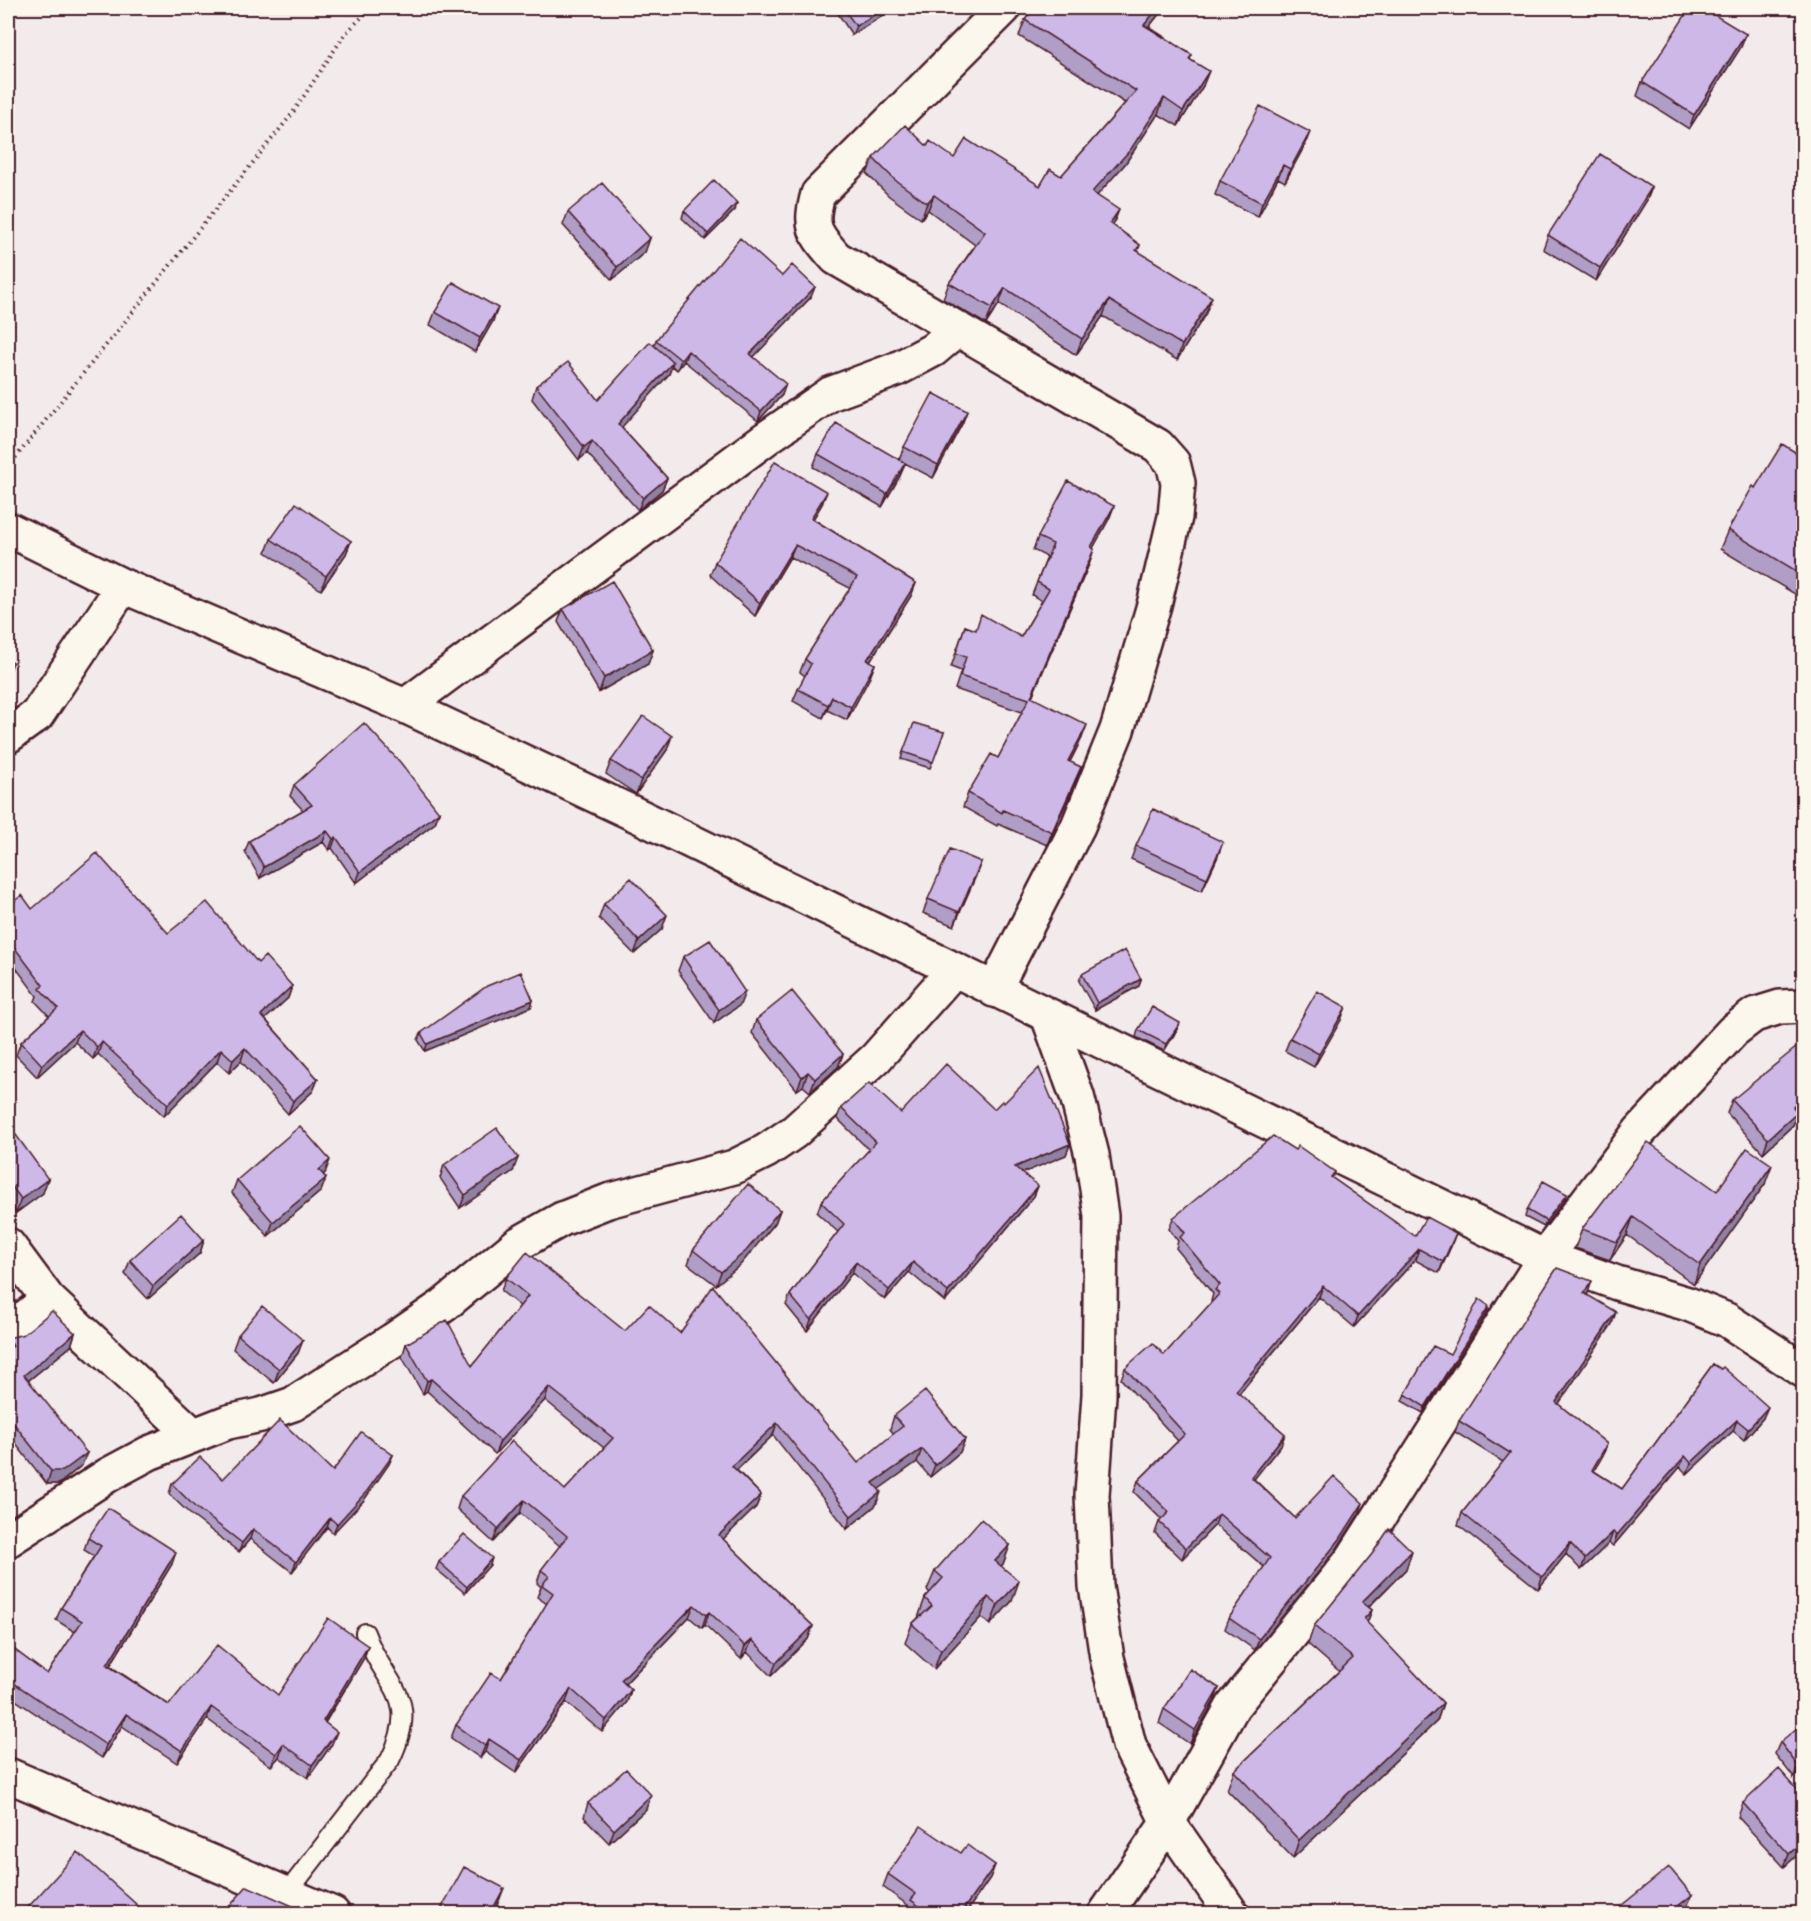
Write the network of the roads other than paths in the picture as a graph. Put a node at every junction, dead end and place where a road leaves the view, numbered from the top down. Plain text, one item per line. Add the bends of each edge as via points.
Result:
1 (1004, 8) edge
2 (958, 329) junction
3 (8, 530) edge
4 (123, 586) junction
5 (405, 706) junction
6 (8, 736) edge
7 (953, 971) junction
8 (994, 990) junction
9 (1803, 1006) edge
10 (1048, 1016) junction
11 (8, 1245) edge
12 (1545, 1257) junction
13 (48, 1299) junction
14 (8, 1332) edge
15 (1803, 1371) edge
16 (192, 1434) junction
17 (8, 1540) edge
18 (365, 1633) dead end
19 (8, 1775) edge
20 (1168, 1821) junction
21 (288, 1893) junction
22 (333, 1914) edge
23 (1105, 1914) edge
24 (1232, 1914) edge

1 - 2 street via 818,194 812,218 819,239 836,258
2 - 5 street via 933,350 897,369 830,394 802,413
2 - 8 street via 1158,446 1173,463 1178,483 1175,517 1154,604 1118,730 1078,826
3 - 4 street
4 - 5 street
4 - 6 street via 37,715
5 - 7 street via 642,817
7 - 8 street
7 - 16 street via 876,1058 794,1132 766,1151 734,1167 608,1201 562,1219 518,1244 444,1305 293,1404
8 - 10 street
9 - 12 street via 1780,1006 1754,1015 1733,1031 1640,1131
10 - 12 street
10 - 20 street via 1077,1096 1092,1155 1101,1216 1099,1395 1092,1496 1096,1586 1107,1658 1129,1745
11 - 13 street
12 - 15 street via 1727,1320
12 - 20 street via 1350,1561 1233,1706
13 - 14 street
13 - 16 street
16 - 17 street via 108,1475
18 - 21 lane via 371,1651 399,1692 404,1713 401,1737 390,1760
19 - 21 street
20 - 23 street
20 - 24 street
21 - 22 street

